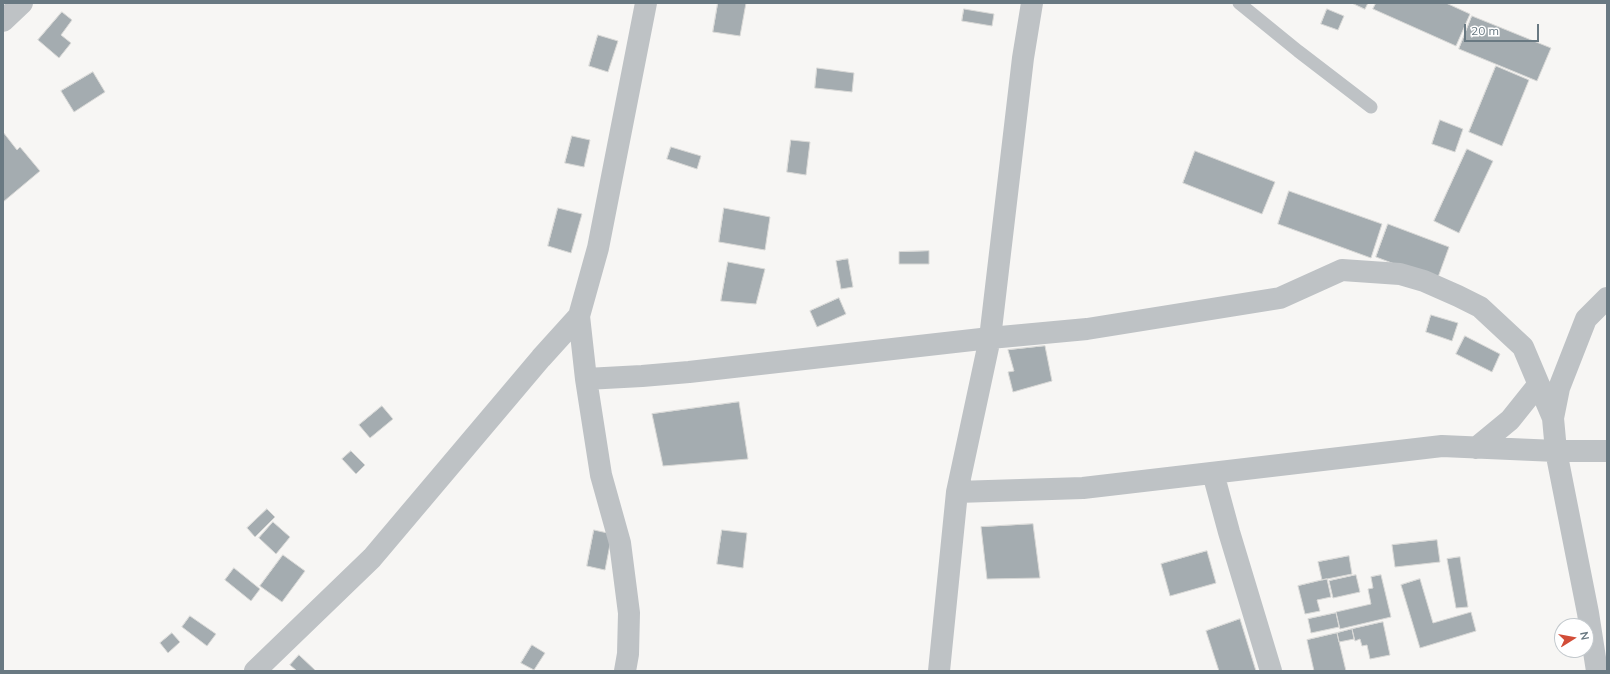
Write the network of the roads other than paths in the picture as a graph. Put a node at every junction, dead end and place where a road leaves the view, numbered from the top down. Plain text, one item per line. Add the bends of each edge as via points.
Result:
1 (22, 3) edge
2 (646, 3) edge
3 (1032, 3) edge
4 (1238, 3) edge
5 (3, 21) edge
6 (1371, 107) dead end
7 (1607, 298) edge
8 (579, 316) junction
9 (990, 338) junction
10 (586, 379) junction
11 (1538, 385) junction
12 (1553, 418) junction
13 (1476, 448) junction
14 (1607, 450) edge
15 (1556, 451) junction
16 (1213, 473) junction
17 (957, 492) junction
18 (255, 671) edge
19 (625, 671) edge
20 (939, 671) edge
21 (1271, 671) edge
22 (1597, 671) edge

1 - 5 street
2 - 8 street via 598,248
3 - 9 street via 1022,66
4 - 6 lane
7 - 12 street via 1586,319 1559,388
8 - 10 street
8 - 18 street via 372,558
9 - 10 street via 689,372
9 - 11 street via 1087,329 1280,298 1342,270 1400,274 1480,307 1523,347
9 - 17 street
10 - 19 street via 601,476 620,543 629,613
11 - 12 street
11 - 13 street via 1510,420
12 - 15 street
13 - 15 street
13 - 16 street via 1442,446
14 - 15 street
15 - 22 street
16 - 17 street via 1083,488
16 - 21 street
17 - 20 street

